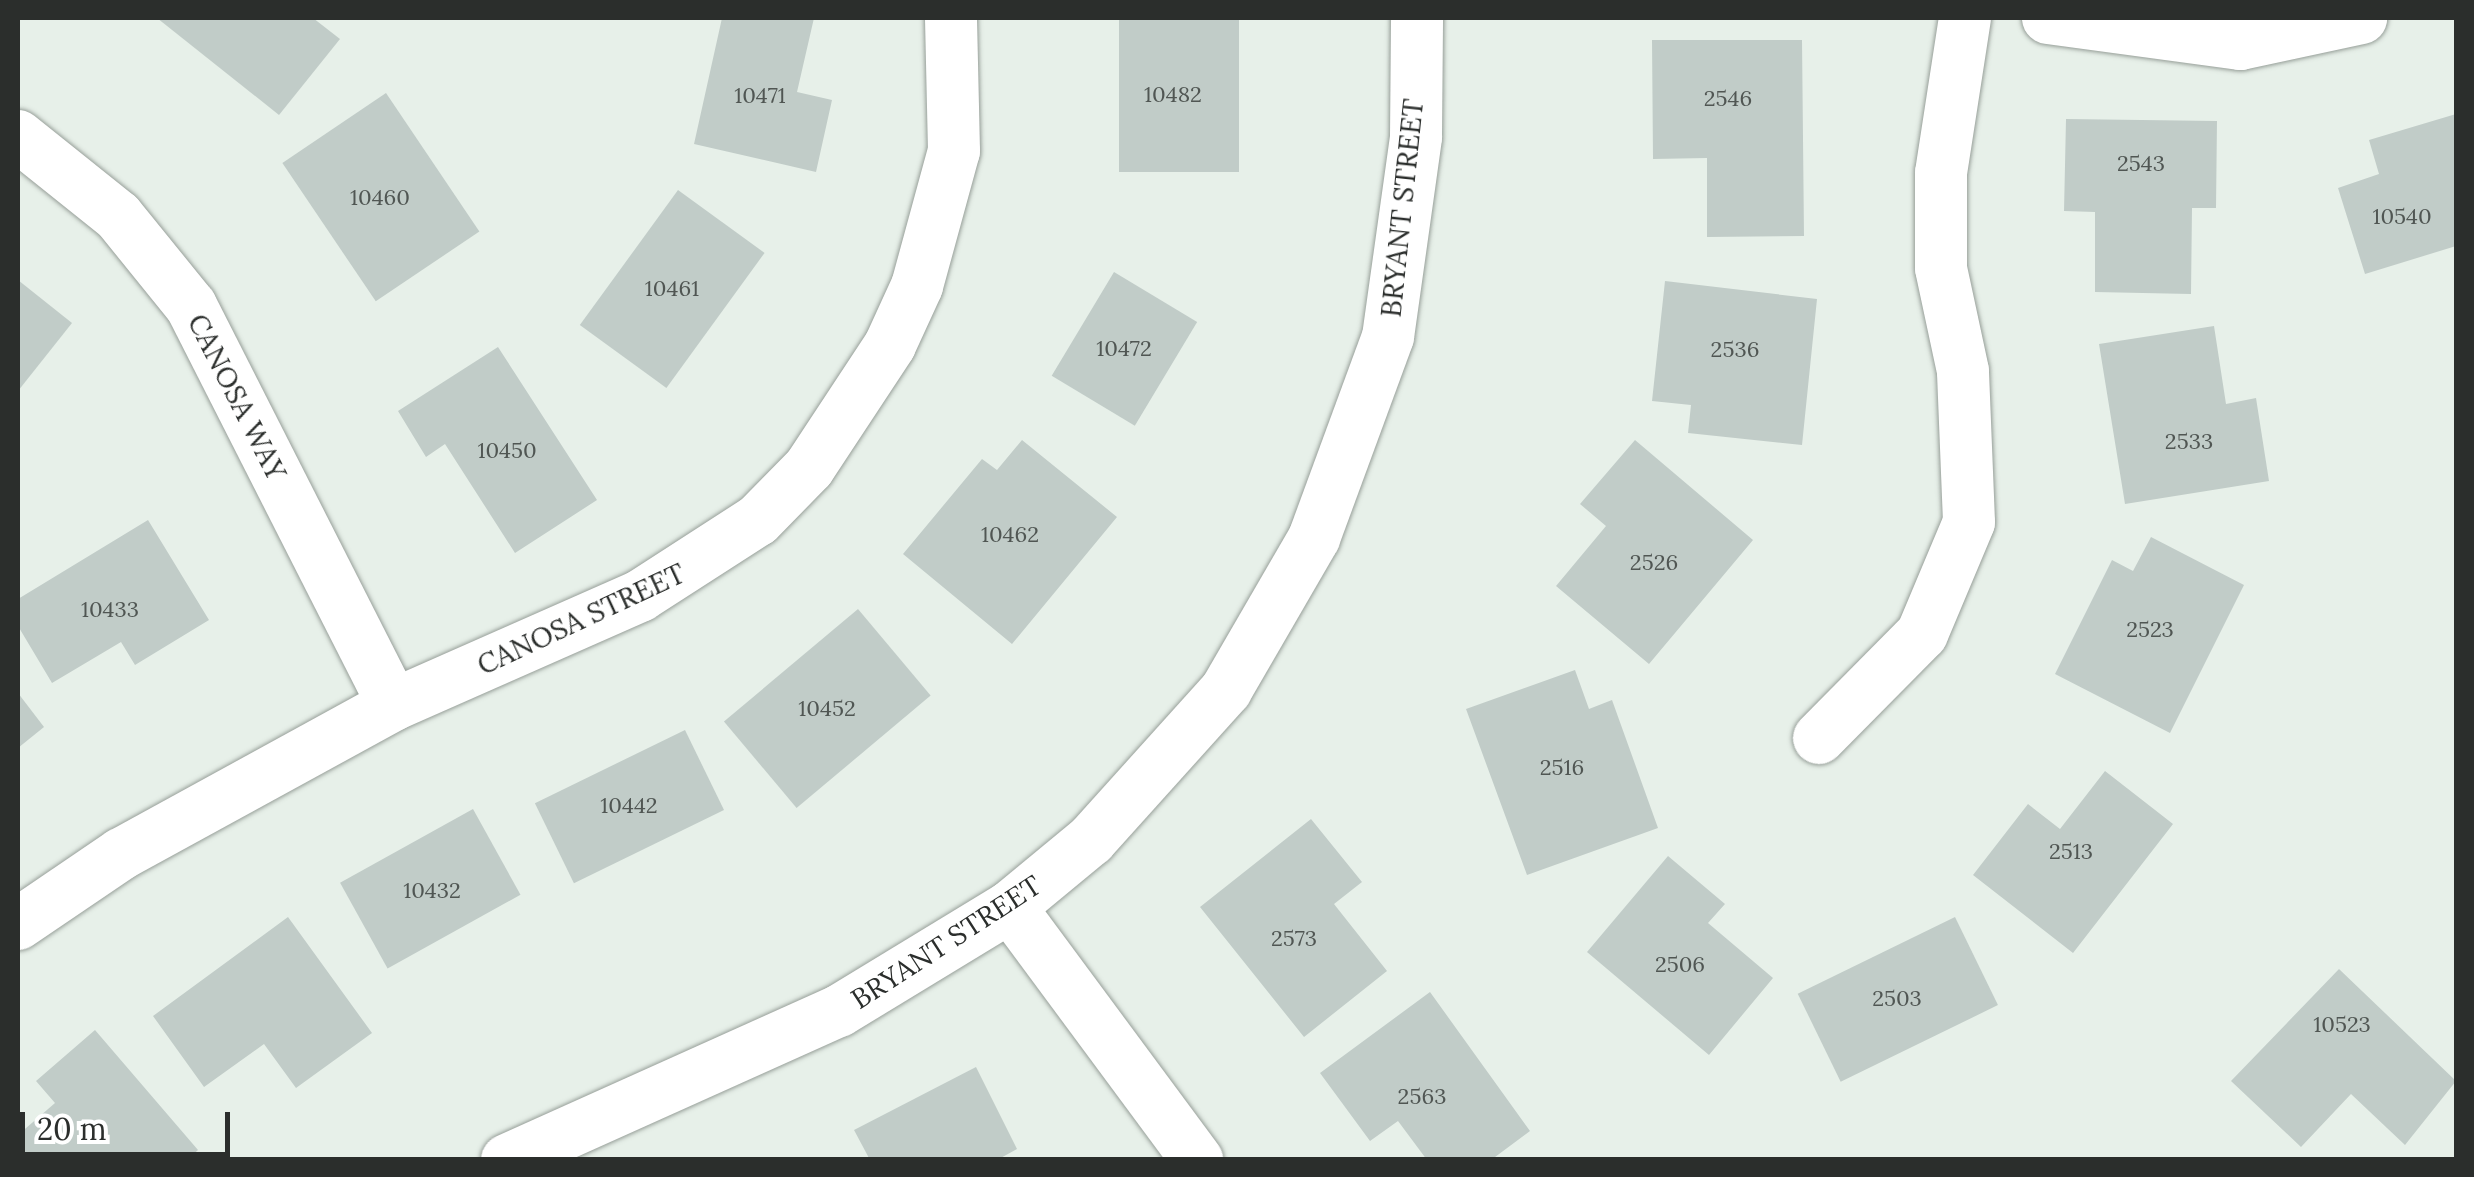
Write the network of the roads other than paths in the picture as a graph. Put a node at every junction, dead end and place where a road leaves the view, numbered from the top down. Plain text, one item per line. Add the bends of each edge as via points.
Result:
1 (951, 18) edge
2 (1417, 18) edge
3 (1965, 18) edge
4 (2048, 18) edge
5 (2361, 18) edge
6 (18, 136) edge
7 (394, 705) junction
8 (1819, 738) dead end
9 (1010, 907) junction
10 (18, 924) edge
11 (507, 1160) edge
12 (1197, 1160) edge

1 - 7 street, CANOSA STREET via 954,152 940,216 890,346 809,468 704,560
2 - 9 street, BRYANT STREET via 1416,137 1388,337 1314,538 1226,690 1170,760
3 - 8 street via 1941,192 1942,268 1971,461 1970,522 1922,634
4 - 5 street via 2240,44
6 - 7 street, CANOSA WAY via 118,216 191,306
7 - 10 street, CANOSA STREET via 120,854
9 - 11 street, BRYANT STREET via 839,1011
9 - 12 street

